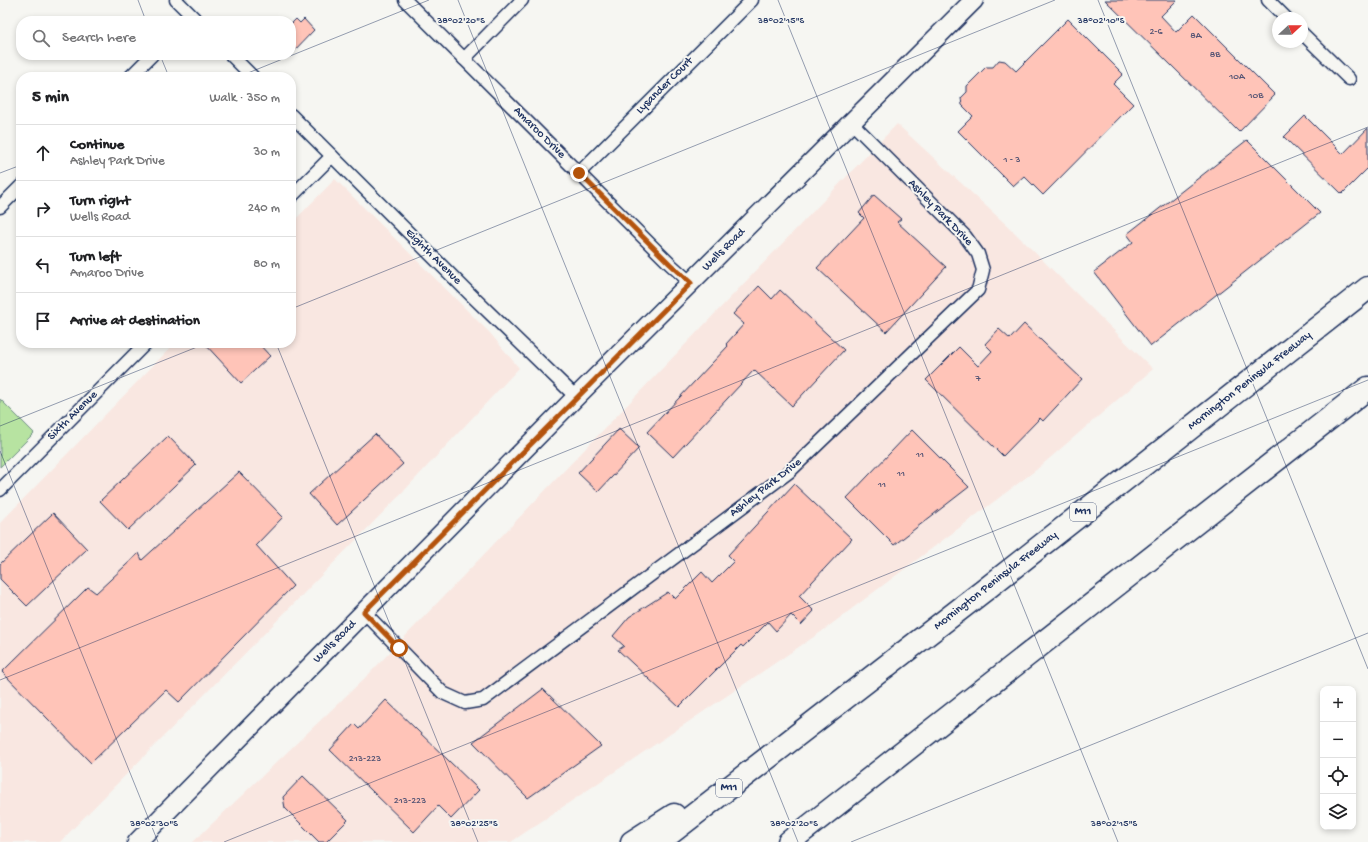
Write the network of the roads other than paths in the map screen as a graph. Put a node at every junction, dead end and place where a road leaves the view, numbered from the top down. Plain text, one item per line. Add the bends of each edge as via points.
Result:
1 (176, 0) edge
2 (405, 0) edge
3 (522, 0) edge
4 (752, 0) edge
5 (974, 0) edge
6 (1268, 0) edge
7 (1280, 12) edge
8 (189, 16) edge
9 (1308, 39) edge
10 (464, 59) junction
11 (147, 60) edge
12 (236, 60) edge
13 (135, 72) edge
14 (248, 72) edge
15 (1349, 79) dead end
16 (296, 120) edge
17 (852, 123) junction
18 (332, 156) junction
19 (579, 173) junction
20 (16, 191) edge
21 (296, 192) edge
22 (0, 207) edge
23 (691, 283) junction
24 (1368, 288) edge
25 (141, 348) edge
26 (1368, 388) edge
27 (576, 397) junction
28 (0, 490) edge
29 (364, 612) junction
30 (798, 735) junction
31 (861, 785) junction
32 (137, 842) edge
33 (632, 842) edge
34 (660, 842) edge
35 (790, 842) edge
36 (805, 842) edge

1 - 8 street
2 - 10 street, Amaroo Drive
3 - 10 street
4 - 19 street, Lysander Court
5 - 17 main road, Wells Road
6 - 7 street
9 - 15 street
10 - 19 street, Amaroo Drive
11 - 13 street
12 - 14 street
16 - 18 street, Eighth Avenue
17 - 23 main road, Wells Road
17 - 29 street, Ashley Park Drive via 965,236 978,254 983,270 978,290 789,472 483,700 465,703 443,693
18 - 21 street
18 - 27 street, Eighth Avenue
19 - 23 street, Amaroo Drive
20 - 22 street
23 - 27 main road, Wells Road
24 - 30 highway, Mornington Peninsula Freeway / M11
25 - 28 street, Sixth Avenue
26 - 31 highway
27 - 29 main road, Wells Road
29 - 32 main road, Wells Road
30 - 33 highway
30 - 34 highway, Mornington Peninsula Freeway / M11
31 - 35 highway
31 - 36 highway

